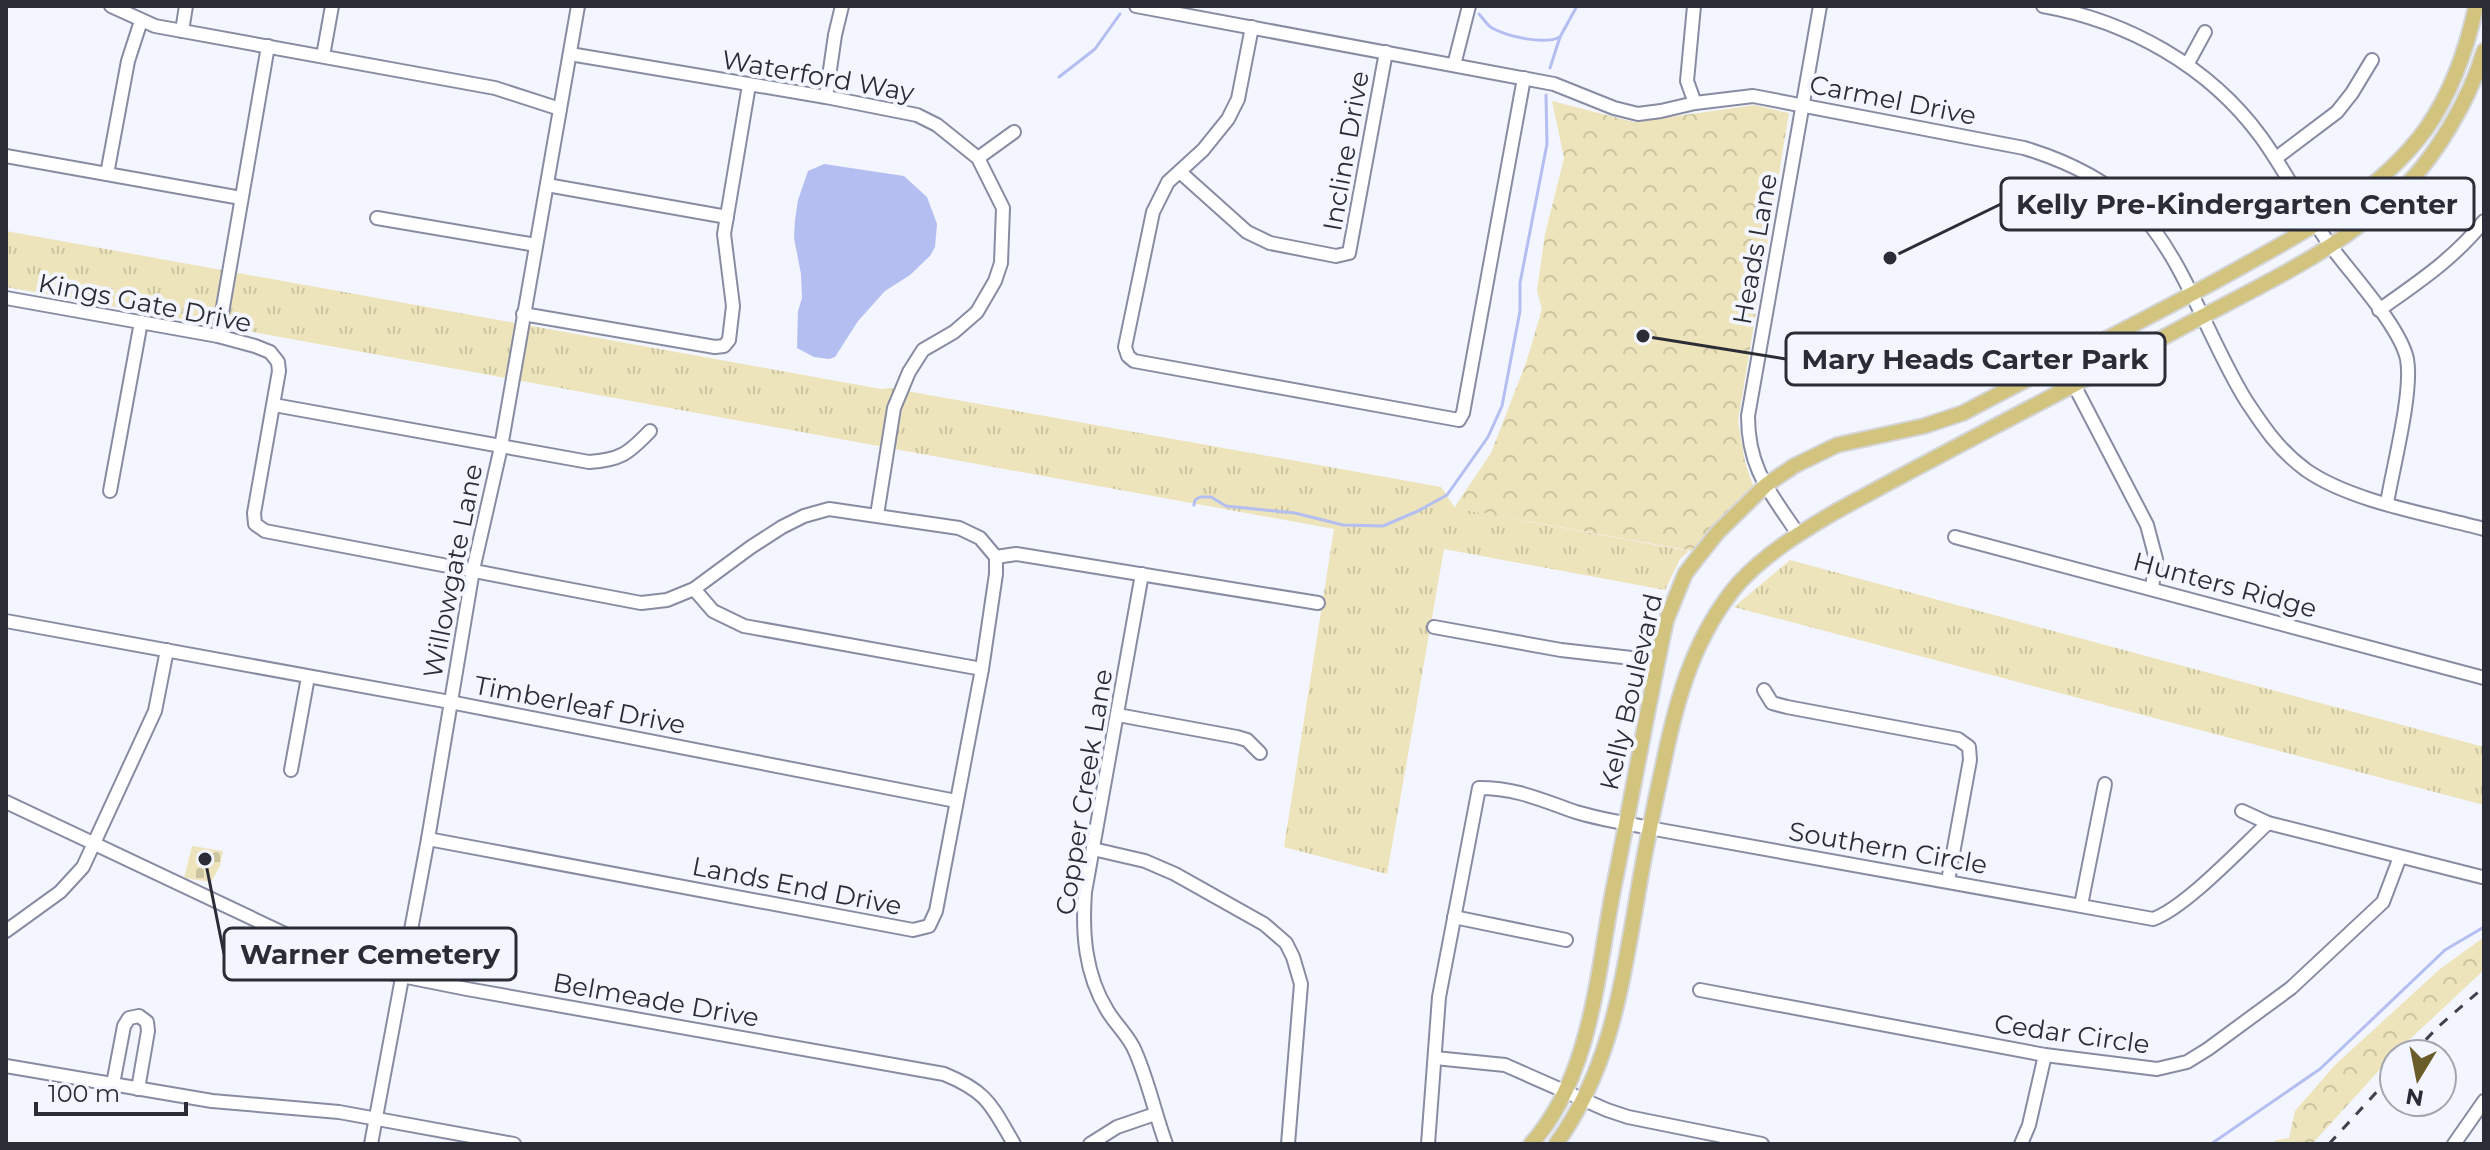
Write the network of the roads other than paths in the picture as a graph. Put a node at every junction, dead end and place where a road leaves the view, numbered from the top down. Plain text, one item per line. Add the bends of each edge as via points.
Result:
1 (111, 6) edge
2 (186, 6) edge
3 (332, 6) edge
4 (578, 6) edge
5 (842, 6) edge
6 (1136, 6) edge
7 (1469, 6) edge
8 (1694, 6) edge
9 (1820, 6) edge
10 (2043, 6) edge
11 (2476, 6) edge
12 (141, 21) junction
13 (1252, 27) junction
14 (182, 31) junction
15 (2205, 32) dead end
16 (268, 46) junction
17 (2484, 51) edge
18 (1386, 52) junction
19 (570, 54) junction
20 (323, 56) junction
21 (2372, 60) dead end
22 (1454, 65) junction
23 (2187, 65) junction
24 (1524, 78) junction
25 (749, 85) junction
26 (826, 97) junction
27 (1695, 103) junction
28 (1802, 105) junction
29 (560, 109) junction
30 (1014, 132) dead end
31 (6, 156) edge
32 (978, 158) junction
33 (2276, 158) junction
34 (1180, 172) junction
35 (107, 174) junction
36 (547, 185) junction
37 (241, 198) junction
38 (727, 217) junction
39 (377, 218) dead end
40 (2484, 221) edge
41 (2317, 224) junction
42 (536, 245) junction
43 (2330, 246) junction
44 (2190, 296) junction
45 (6, 298) edge
46 (2379, 310) junction
47 (523, 314) junction
48 (2201, 318) junction
49 (141, 322) junction
50 (218, 336) junction
51 (2061, 360) junction
52 (2075, 385) junction
53 (274, 405) junction
54 (650, 431) dead end
55 (501, 447) junction
56 (1766, 485) junction
57 (110, 491) dead end
58 (2387, 503) junction
59 (877, 515) junction
60 (2484, 529) edge
61 (1798, 534) junction
62 (1955, 537) dead end
63 (996, 557) junction
64 (473, 570) junction
65 (1142, 574) junction
66 (2152, 588) junction
67 (694, 589) junction
68 (1318, 603) dead end
69 (6, 621) edge
70 (1434, 627) dead end
71 (167, 650) junction
72 (1658, 661) junction
73 (982, 669) junction
74 (308, 677) junction
75 (2484, 678) edge
76 (1764, 690) dead end
77 (450, 702) junction
78 (1118, 715) junction
79 (1260, 753) dead end
80 (291, 770) dead end
81 (2105, 784) dead end
82 (956, 801) junction
83 (6, 802) edge
84 (2242, 811) dead end
85 (1626, 823) junction
86 (2268, 823) junction
87 (1649, 828) junction
88 (428, 839) junction
89 (95, 845) junction
90 (1093, 849) junction
91 (2400, 857) junction
92 (2482, 877) dead end
93 (1948, 881) junction
94 (2081, 905) junction
95 (1454, 917) junction
96 (6, 931) edge
97 (1566, 940) dead end
98 (402, 976) junction
99 (1700, 990) dead end
100 (2045, 1055) junction
101 (1435, 1058) junction
102 (6, 1066) edge
103 (113, 1084) junction
104 (138, 1089) junction
105 (1564, 1090) junction
106 (1584, 1100) junction
107 (2484, 1101) edge
108 (1155, 1114) junction
109 (376, 1118) junction
110 (371, 1144) edge
111 (514, 1144) edge
112 (1014, 1144) edge
113 (1090, 1144) edge
114 (1166, 1144) edge
115 (1288, 1144) edge
116 (1428, 1144) edge
117 (1531, 1144) edge
118 (1556, 1144) edge
119 (1762, 1144) edge
120 (2021, 1144) edge
121 (2454, 1144) edge

1 - 12 street
2 - 14 street
3 - 20 street
4 - 19 street, Willowgate Lane
5 - 26 street
6 - 13 street, Carmel Drive
7 - 22 street
8 - 27 street via 1687,81
9 - 28 street, Heads Lane
10 - 23 street via 2106,22
11 - 41 main road, Kelly Boulevard via 2452,82 2426,129 2389,170
12 - 14 street
12 - 35 street via 128,61
13 - 18 street, Carmel Drive
13 - 34 street via 1238,99 1218,134
14 - 16 street
15 - 23 street
16 - 20 street
16 - 37 street
17 - 43 main road, Kelly Boulevard via 2464,101 2421,167 2398,194
18 - 22 street, Carmel Drive
18 - 34 street, Incline Drive via 1349,253 1336,256 1270,243 1247,232
19 - 25 street, Waterford Way
19 - 29 street, Willowgate Lane
20 - 29 street via 495,88
21 - 33 street via 2337,112
22 - 24 street, Carmel Drive
23 - 33 street via 2240,111
24 - 27 street, Carmel Drive via 1638,114
24 - 34 street via 1459,420 1128,356 1125,347 1153,212 1168,182
25 - 26 street, Waterford Way
25 - 38 street
26 - 32 street, Waterford Way via 917,115
27 - 28 street, Carmel Drive via 1753,96
28 - 44 street, Carmel Drive via 2057,158 2111,188 2136,210 2158,237
28 - 56 street, Heads Lane via 1748,416 1748,443
29 - 36 street, Willowgate Lane
30 - 32 street
31 - 35 street
32 - 59 street, Waterford Way via 1003,208 1001,263 977,312 923,350 909,372 894,408
33 - 41 street
35 - 37 street
36 - 38 street
36 - 42 street, Willowgate Lane
37 - 50 street
38 - 47 street via 725,249 733,306 724,346
39 - 42 street
40 - 46 street via 2445,263
41 - 43 street
41 - 44 main road, Kelly Boulevard
42 - 47 street, Willowgate Lane
43 - 46 street
43 - 48 main road, Kelly Boulevard
44 - 48 street, Carmel Drive
44 - 51 main road, Kelly Boulevard
45 - 49 street, Kings Gate Drive
46 - 58 street via 2402,345 2408,374
47 - 55 street, Willowgate Lane
48 - 52 main road, Kelly Boulevard
48 - 58 street, Carmel Drive via 2233,380 2278,446 2330,484
49 - 50 street, Kings Gate Drive
49 - 57 street
50 - 53 street, Kings Gate Drive via 270,352 279,371
51 - 52 street
51 - 56 main road, Kelly Boulevard via 1963,413 1837,445
52 - 61 main road, Kelly Boulevard
52 - 66 street via 2147,525 2156,559
53 - 55 street
53 - 64 street, Kings Gate Drive via 255,524 265,531
54 - 55 street via 629,453 607,461
55 - 64 street, Willowgate Lane
56 - 61 street, Heads Lane
56 - 72 main road, Kelly Boulevard via 1685,574 1666,621
58 - 60 street, Carmel Drive
59 - 63 street, Kings Gate Drive via 959,528 980,538
59 - 67 street, Kings Gate Drive via 829,509 804,516
61 - 87 main road, Kelly Boulevard via 1739,583 1704,634 1679,695
62 - 66 street, Hunters Ridge
63 - 65 street via 1016,554
63 - 73 street, Lands End Drive
64 - 67 street, Kings Gate Drive via 641,603
64 - 77 street, Willowgate Lane
65 - 68 street
65 - 78 street, Copper Creek Lane
66 - 75 street, Hunters Ridge
67 - 73 street via 713,611 744,626
69 - 71 street, Timberleaf Drive
70 - 72 street
71 - 74 street, Timberleaf Drive
71 - 89 street via 155,711
72 - 85 main road, Kelly Boulevard
73 - 82 street, Lands End Drive
74 - 77 street, Timberleaf Drive
74 - 80 street
76 - 93 street via 1772,703 1958,739 1969,747
77 - 82 street, Timberleaf Drive
77 - 88 street, Willowgate Lane
78 - 79 street via 1237,737
78 - 90 street, Copper Creek Lane
81 - 94 street
82 - 88 street, Lands End Drive via 936,911 929,926 913,930
83 - 89 street, Belmeade Drive
84 - 86 street
85 - 87 street, Southern Circle
85 - 95 street, Southern Circle via 1533,795 1479,788
85 - 105 main road, Kelly Boulevard via 1590,1020
86 - 91 street
86 - 94 street, Southern Circle via 2159,917
87 - 93 street, Southern Circle
87 - 106 main road, Kelly Boulevard via 1612,1025
88 - 98 street, Willowgate Lane
89 - 96 street via 72,882
89 - 98 street, Belmeade Drive via 338,959
90 - 108 street, Copper Creek Lane via 1084,914 1087,960 1107,1011 1135,1049
90 - 115 street via 1175,874 1264,924 1286,943 1301,984
91 - 92 street
91 - 100 street, Cedar Circle via 2383,902 2260,1013 2187,1062 2146,1069
93 - 94 street, Southern Circle
95 - 97 street
95 - 101 street via 1439,997
98 - 109 street, Willowgate Lane
98 - 112 street, Belmeade Drive via 944,1074 971,1085 988,1100
99 - 100 street, Cedar Circle
100 - 120 street
101 - 105 street via 1505,1065
101 - 116 street
102 - 103 street
103 - 104 street
103 - 104 street via 124,1026 139,1016 148,1031
104 - 109 street
105 - 106 street
105 - 117 main road, Kelly Boulevard
106 - 118 main road, Kelly Boulevard
106 - 119 street via 1651,1123
107 - 121 street
108 - 113 street via 1117,1127
108 - 114 street, Copper Creek Lane
109 - 110 street, Willowgate Lane
109 - 111 street

